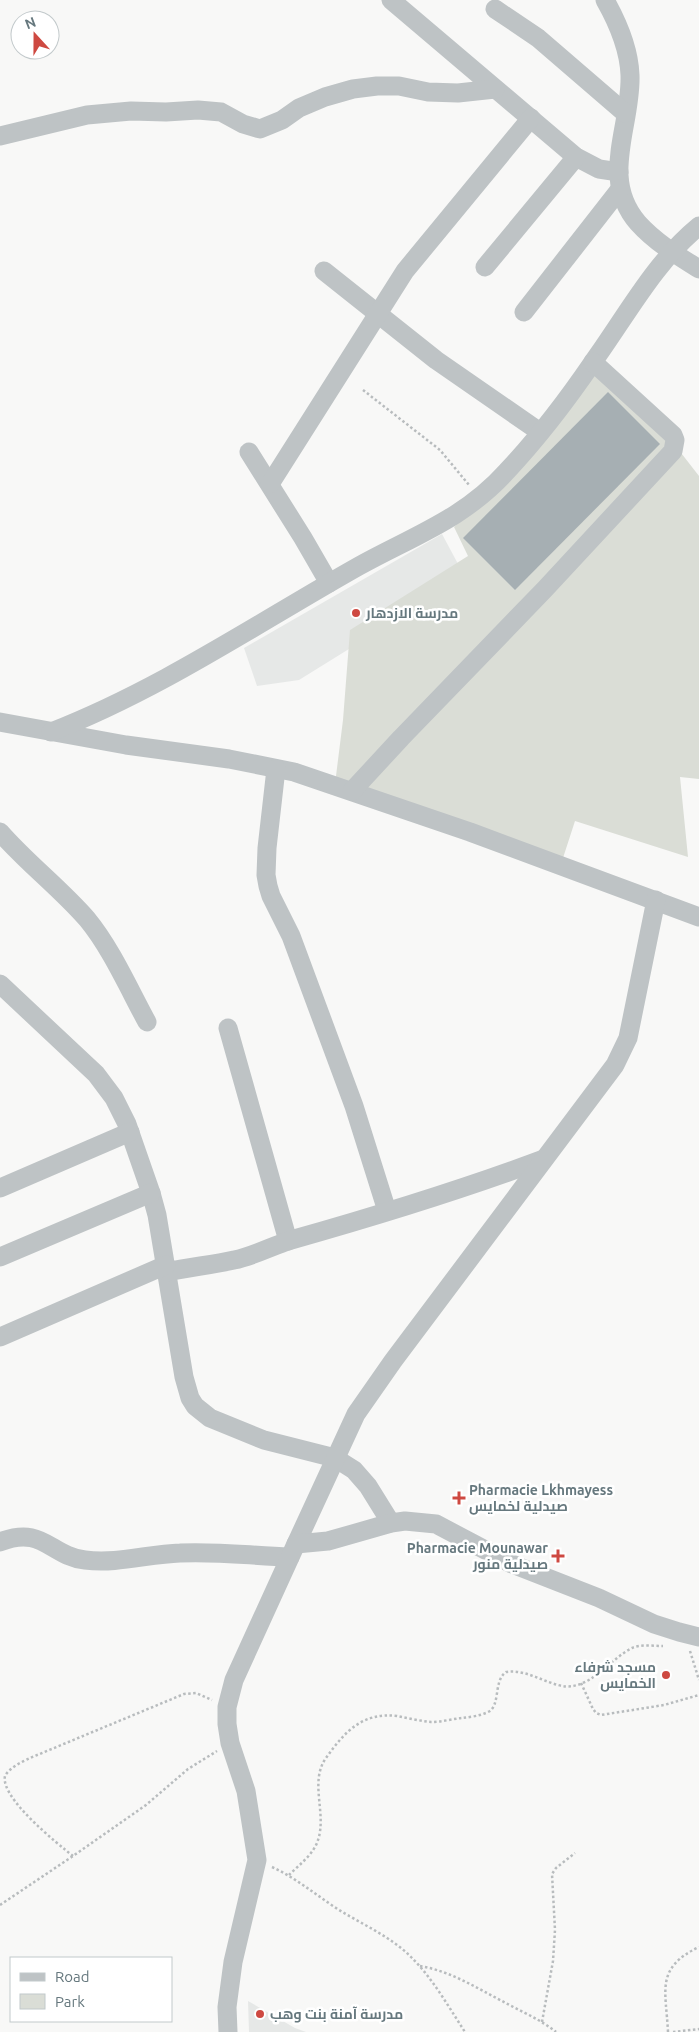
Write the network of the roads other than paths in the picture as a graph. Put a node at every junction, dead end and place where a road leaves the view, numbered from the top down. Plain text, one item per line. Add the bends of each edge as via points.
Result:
1 (391, 0) edge
2 (605, 0) edge
3 (495, 9) dead end
4 (495, 89) junction
5 (625, 113) junction
6 (530, 118) junction
7 (0, 136) edge
8 (576, 157) junction
9 (619, 180) junction
10 (699, 226) edge
11 (671, 252) junction
12 (485, 267) dead end
13 (699, 269) edge
14 (324, 271) dead end
15 (524, 312) dead end
16 (377, 314) junction
17 (593, 362) junction
18 (540, 432) junction
19 (249, 452) dead end
20 (270, 484) junction
21 (330, 583) junction
22 (0, 722) edge
23 (51, 732) junction
24 (276, 769) junction
25 (352, 791) junction
26 (0, 832) edge
27 (656, 900) junction
28 (699, 917) edge
29 (0, 984) edge
30 (147, 1022) dead end
31 (228, 1028) dead end
32 (130, 1132) junction
33 (544, 1159) junction
34 (0, 1188) edge
35 (151, 1193) junction
36 (387, 1211) junction
37 (288, 1241) junction
38 (0, 1257) edge
39 (166, 1268) junction
40 (0, 1337) edge
41 (335, 1458) junction
42 (391, 1523) junction
43 (0, 1542) edge
44 (293, 1551) junction
45 (693, 1636) edge
46 (228, 2032) edge

1 - 4 street
2 - 5 street via 619,24 626,49 630,75
3 - 5 street via 538,38
4 - 6 street
4 - 7 street via 458,93 428,92 399,86 353,89 299,108 282,120 260,129 221,112 131,111 87,115
5 - 9 street
6 - 8 street
6 - 16 street via 405,271
8 - 9 street
8 - 12 street
9 - 11 street via 627,206 638,223
9 - 15 street
10 - 11 street
11 - 13 street
11 - 17 street
14 - 16 street
16 - 18 street via 436,360
16 - 20 street
17 - 18 street
17 - 25 street via 673,434 673,451
18 - 21 street via 508,471 480,498 454,516
19 - 20 street
20 - 21 street
21 - 23 street via 163,681
22 - 23 street
23 - 24 street
24 - 25 street
24 - 36 street via 267,848 268,886 291,936 354,1106
25 - 27 street
26 - 30 street via 88,920
27 - 28 street
27 - 33 street via 625,1044 615,1065
29 - 32 street via 96,1074 114,1098
31 - 37 street
32 - 34 street
32 - 35 street
33 - 36 street via 489,1180
33 - 41 street via 393,1361 356,1414
35 - 38 street
35 - 39 street
36 - 37 street
37 - 39 street via 238,1259
39 - 40 street
39 - 41 street via 184,1377 195,1406 210,1418 249,1435
41 - 42 street via 363,1478
41 - 44 street
42 - 44 street
42 - 45 street via 436,1524 512,1564 599,1598 654,1624
43 - 44 street via 33,1537 82,1560 98,1562 158,1554
44 - 46 street via 234,1680 227,1707 230,1743 246,1791 257,1860 233,1962 227,2007

